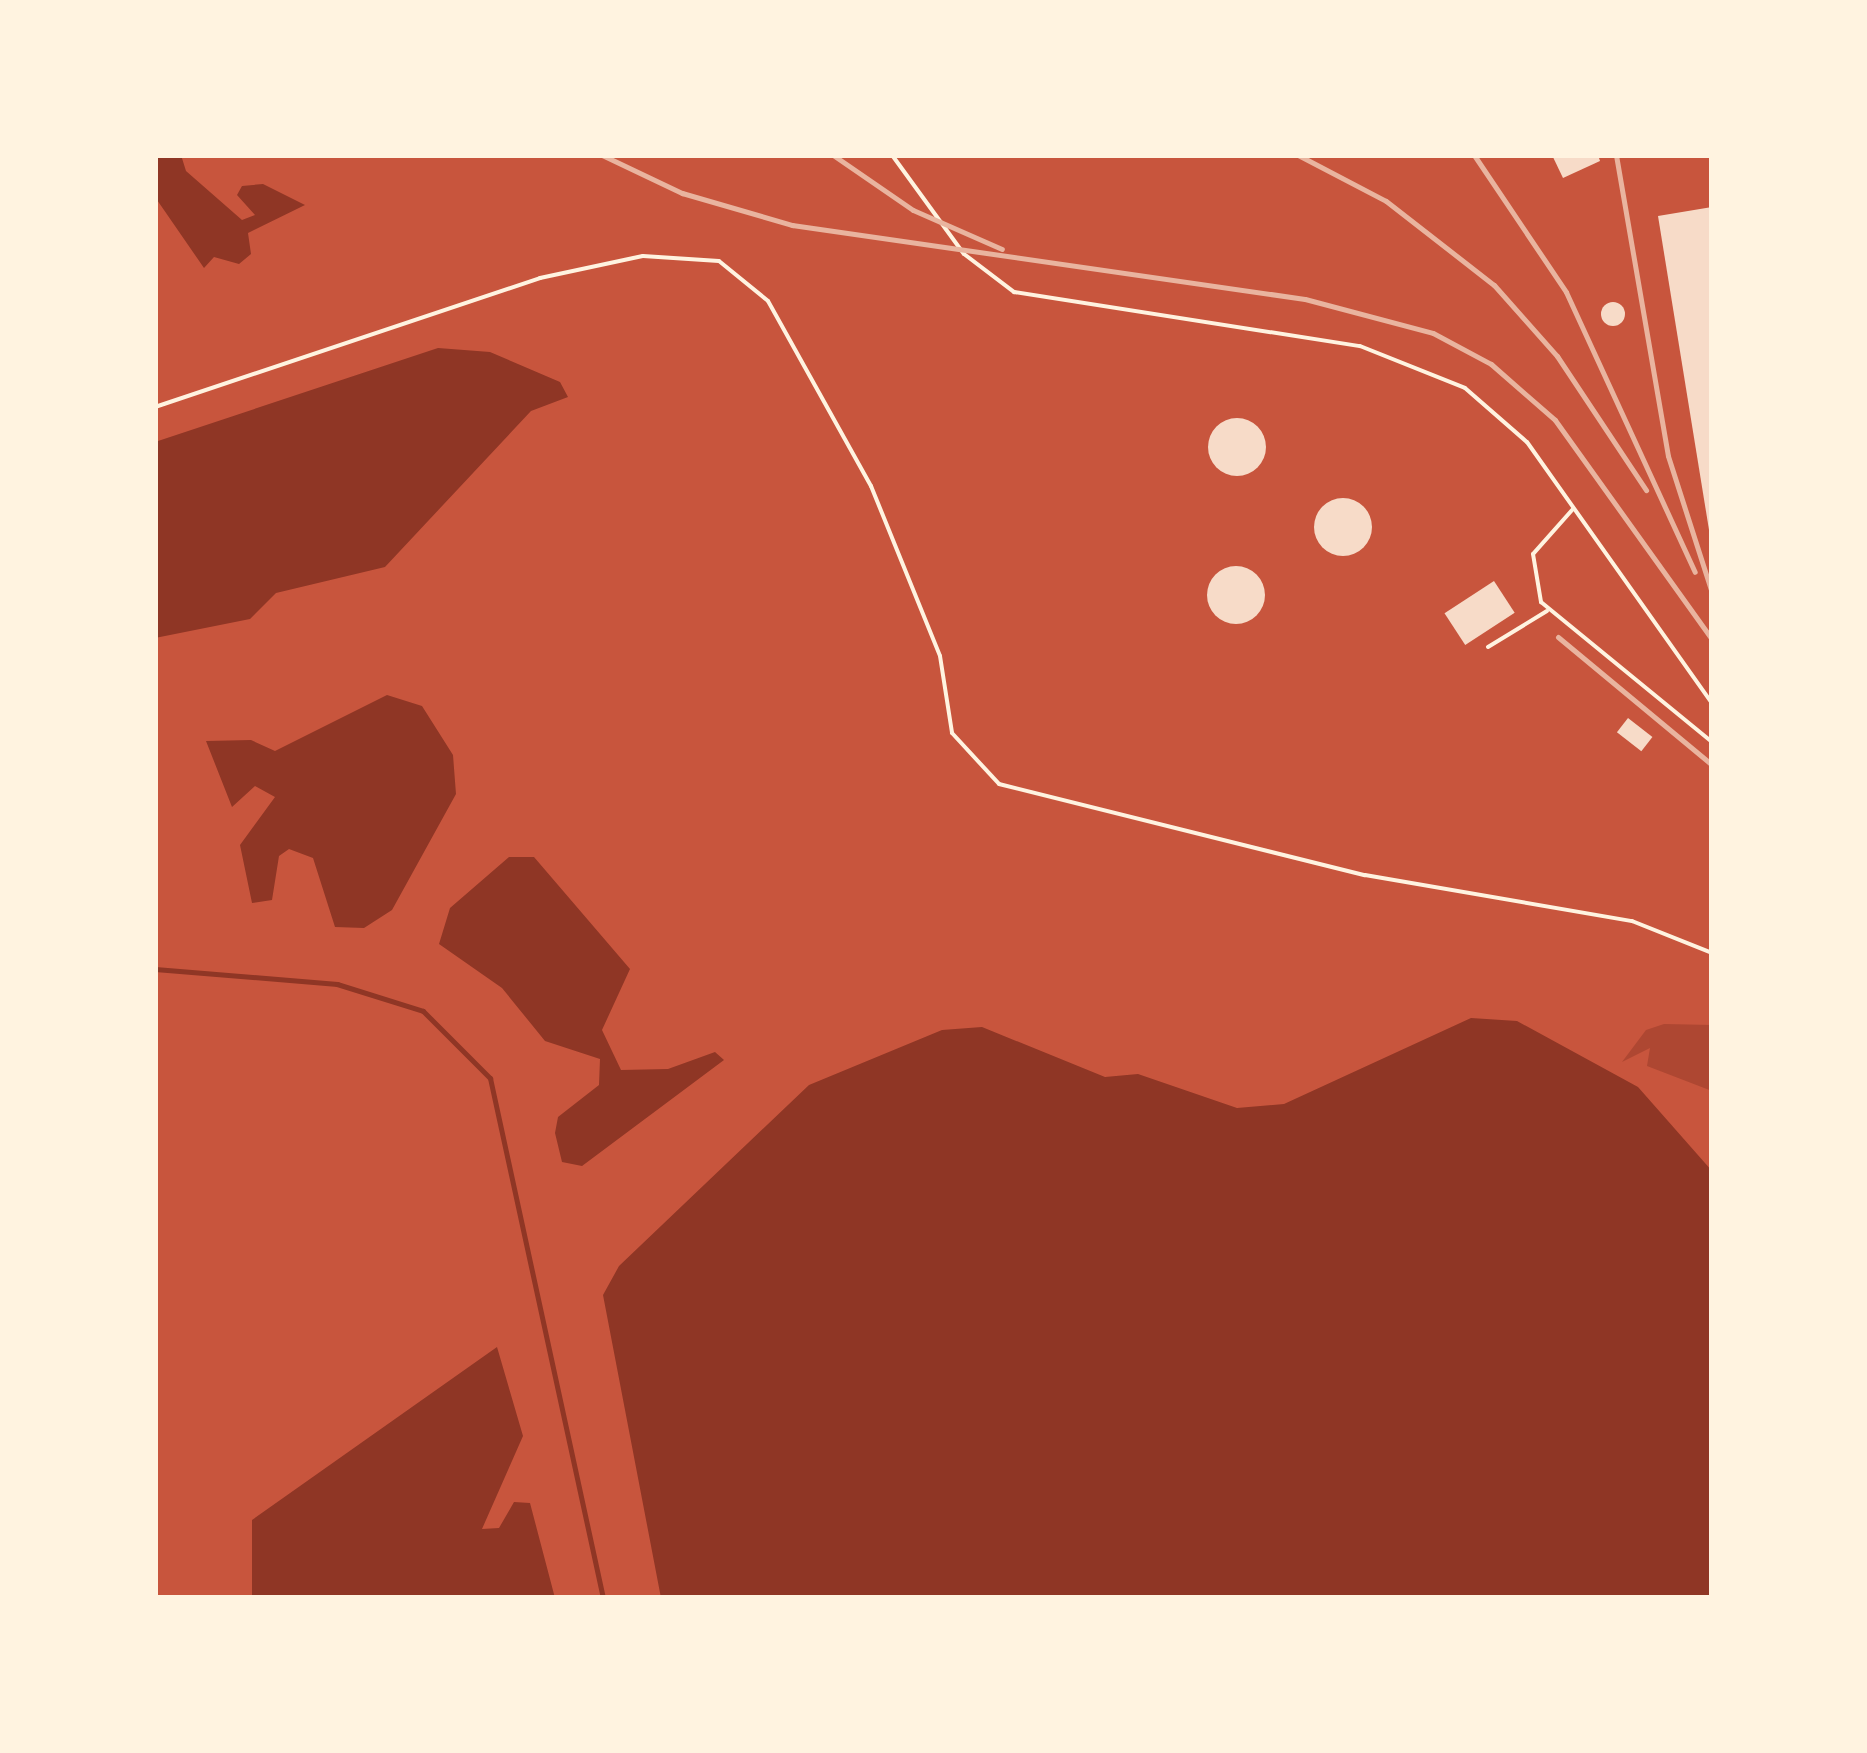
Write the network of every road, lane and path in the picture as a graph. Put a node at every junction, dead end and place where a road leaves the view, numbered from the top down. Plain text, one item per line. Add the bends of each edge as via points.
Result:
1 (892, 155) edge
2 (155, 407) edge
3 (1573, 508) junction
4 (1547, 610) junction
5 (1488, 647) dead end
6 (1712, 703) edge
7 (1712, 742) edge
8 (1712, 953) edge

1 - 3 lane via 964,254 1014,292 1415,361 1508,420
2 - 8 lane via 540,278 643,256 719,261 768,301 871,486 940,656 952,733 999,784 1364,875 1632,921
3 - 4 lane via 1532,554 1530,578
3 - 6 lane
4 - 5 lane
4 - 7 lane

